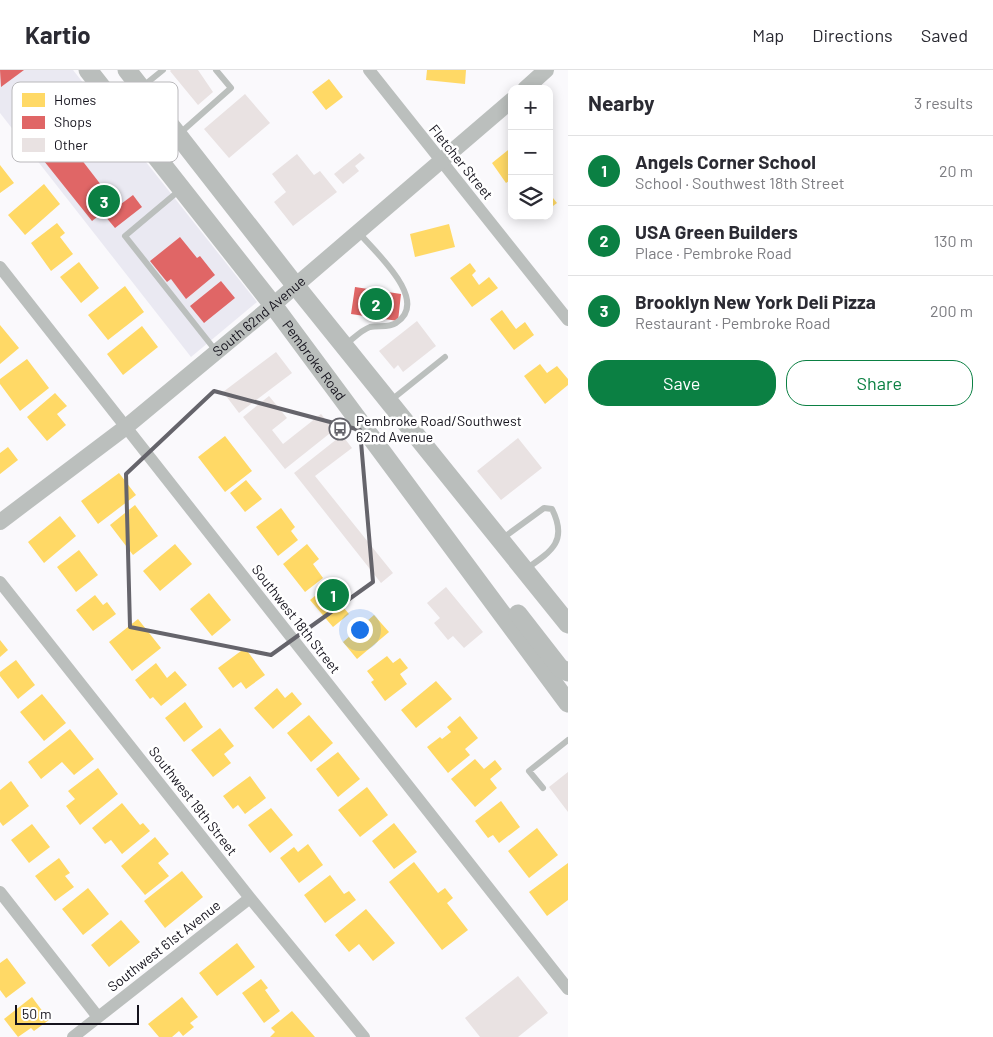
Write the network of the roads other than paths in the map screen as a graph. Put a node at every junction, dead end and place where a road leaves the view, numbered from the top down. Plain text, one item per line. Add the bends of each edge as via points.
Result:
1 (88, 70) edge
2 (127, 70) edge
3 (162, 70) edge
4 (216, 70) edge
5 (368, 70) edge
6 (546, 70) edge
7 (98, 82) edge
8 (136, 82) edge
9 (148, 82) edge
10 (529, 85) edge
11 (508, 103) edge
12 (178, 135) joint
13 (161, 162) edge
14 (441, 162) junction
15 (182, 188) junction
16 (358, 232) junction
17 (0, 267) edge
18 (295, 285) junction
19 (273, 305) junction
20 (568, 320) edge
21 (345, 346) junction
22 (217, 352) junction
23 (445, 357) dead end
24 (390, 401) junction
25 (126, 427) junction
26 (429, 515) junction
27 (0, 522) edge
28 (502, 539) junction
29 (525, 570) junction
30 (0, 582) edge
31 (568, 624) edge
32 (568, 672) edge
33 (568, 703) edge
34 (568, 740) edge
35 (543, 788) dead end
36 (0, 892) edge
37 (250, 898) junction
38 (568, 989) edge
39 (98, 1017) junction
40 (73, 1037) edge
41 (364, 1037) edge

1 - 7 main road, Pembroke Road
2 - 8 main road
3 - 9 lane
4 - 12 lane via 231,88
5 - 14 street, Fletcher Street
6 - 10 street
11 - 14 street, South 62nd Avenue
12 - 18 main road
13 - 15 main road, Pembroke Road
14 - 16 street, South 62nd Avenue
14 - 20 street, Fletcher Street
15 - 19 main road, Pembroke Road
15 - 22 lane via 125,236
16 - 18 street, South 62nd Avenue
16 - 21 lane via 401,283 408,298 408,308 394,325 369,328
17 - 25 street, Southwest 18th Street
18 - 19 street, South 62nd Avenue
18 - 21 main road
19 - 22 street, South 62nd Avenue
19 - 26 main road, Pembroke Road
21 - 24 main road
22 - 25 street, South 62nd Avenue
23 - 24 lane
24 - 28 main road
25 - 27 street, South 62nd Avenue
25 - 38 street, Southwest 18th Street
26 - 32 main road via 455,532 560,668
26 - 33 main road, Pembroke Road
28 - 29 main road
28 - 29 lane via 544,508 552,509 559,516 565,536 560,544
29 - 31 main road
30 - 37 street, Southwest 19th Street
34 - 35 lane via 529,771
36 - 39 street
37 - 39 street, Southwest 61st Avenue
37 - 41 street, Southwest 19th Street
39 - 40 street, Southwest 61st Avenue

